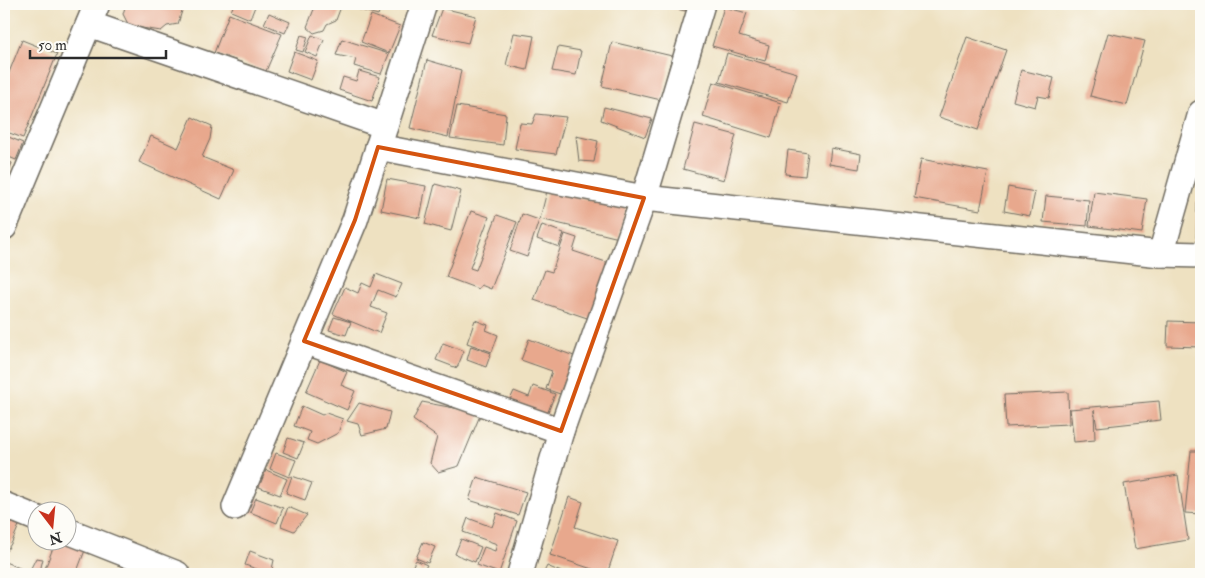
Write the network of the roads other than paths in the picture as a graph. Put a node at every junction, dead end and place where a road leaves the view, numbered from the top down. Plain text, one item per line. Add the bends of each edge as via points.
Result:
1 (424, 4) edge
2 (702, 4) edge
3 (93, 14) edge
4 (1201, 113) edge
5 (382, 136) junction
6 (644, 198) junction
7 (5, 218) edge
8 (1161, 254) junction
9 (1201, 256) edge
10 (304, 341) junction
11 (561, 431) junction
12 (4, 506) edge
13 (235, 507) dead end
14 (28, 515) edge
15 (78, 535) edge
16 (177, 574) edge
17 (520, 574) edge

1 - 5 street
2 - 6 street
3 - 5 street
3 - 7 street
4 - 8 street
5 - 6 street
5 - 10 street via 355,220
6 - 8 street
6 - 11 street
8 - 9 street
10 - 11 street
10 - 13 street
11 - 17 street
12 - 14 street
15 - 16 street

